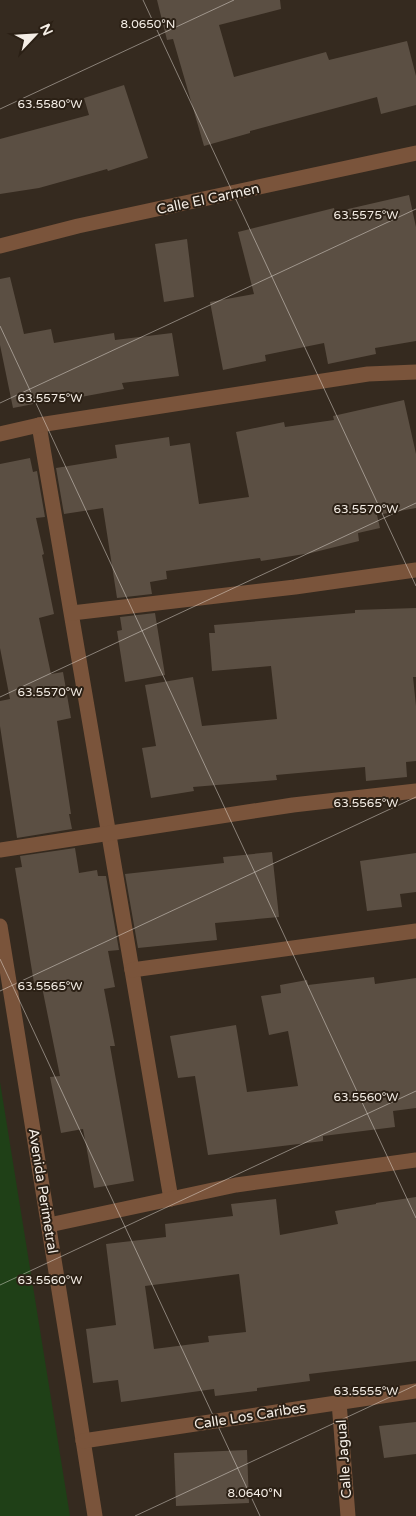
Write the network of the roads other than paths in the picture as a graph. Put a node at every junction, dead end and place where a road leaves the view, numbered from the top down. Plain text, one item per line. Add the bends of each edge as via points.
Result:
1 (416, 153) edge
2 (0, 246) edge
3 (416, 372) edge
4 (39, 425) junction
5 (0, 434) edge
6 (416, 570) edge
7 (72, 613) junction
8 (416, 791) edge
9 (109, 833) junction
10 (0, 850) edge
11 (0, 926) edge
12 (416, 931) edge
13 (132, 970) junction
14 (416, 1160) edge
15 (171, 1200) junction
16 (49, 1225) junction
17 (416, 1391) edge
18 (340, 1402) junction
19 (83, 1441) junction
20 (95, 1516) edge
21 (348, 1516) edge

1 - 2 street, Calle El Carmen via 78,226
3 - 4 street via 368,374
4 - 5 street
4 - 7 street
6 - 7 street
7 - 9 street
8 - 9 street via 293,805
9 - 10 street
9 - 13 street
11 - 16 street, Avenida Perimetral
12 - 13 street
13 - 15 street
14 - 15 street via 236,1185
15 - 16 street
16 - 19 street, Avenida Perimetral
17 - 18 street, Calle Los Caribes
18 - 19 street, Calle Los Caribes
18 - 21 street, Calle Jagual
19 - 20 street, Avenida Perimetral

